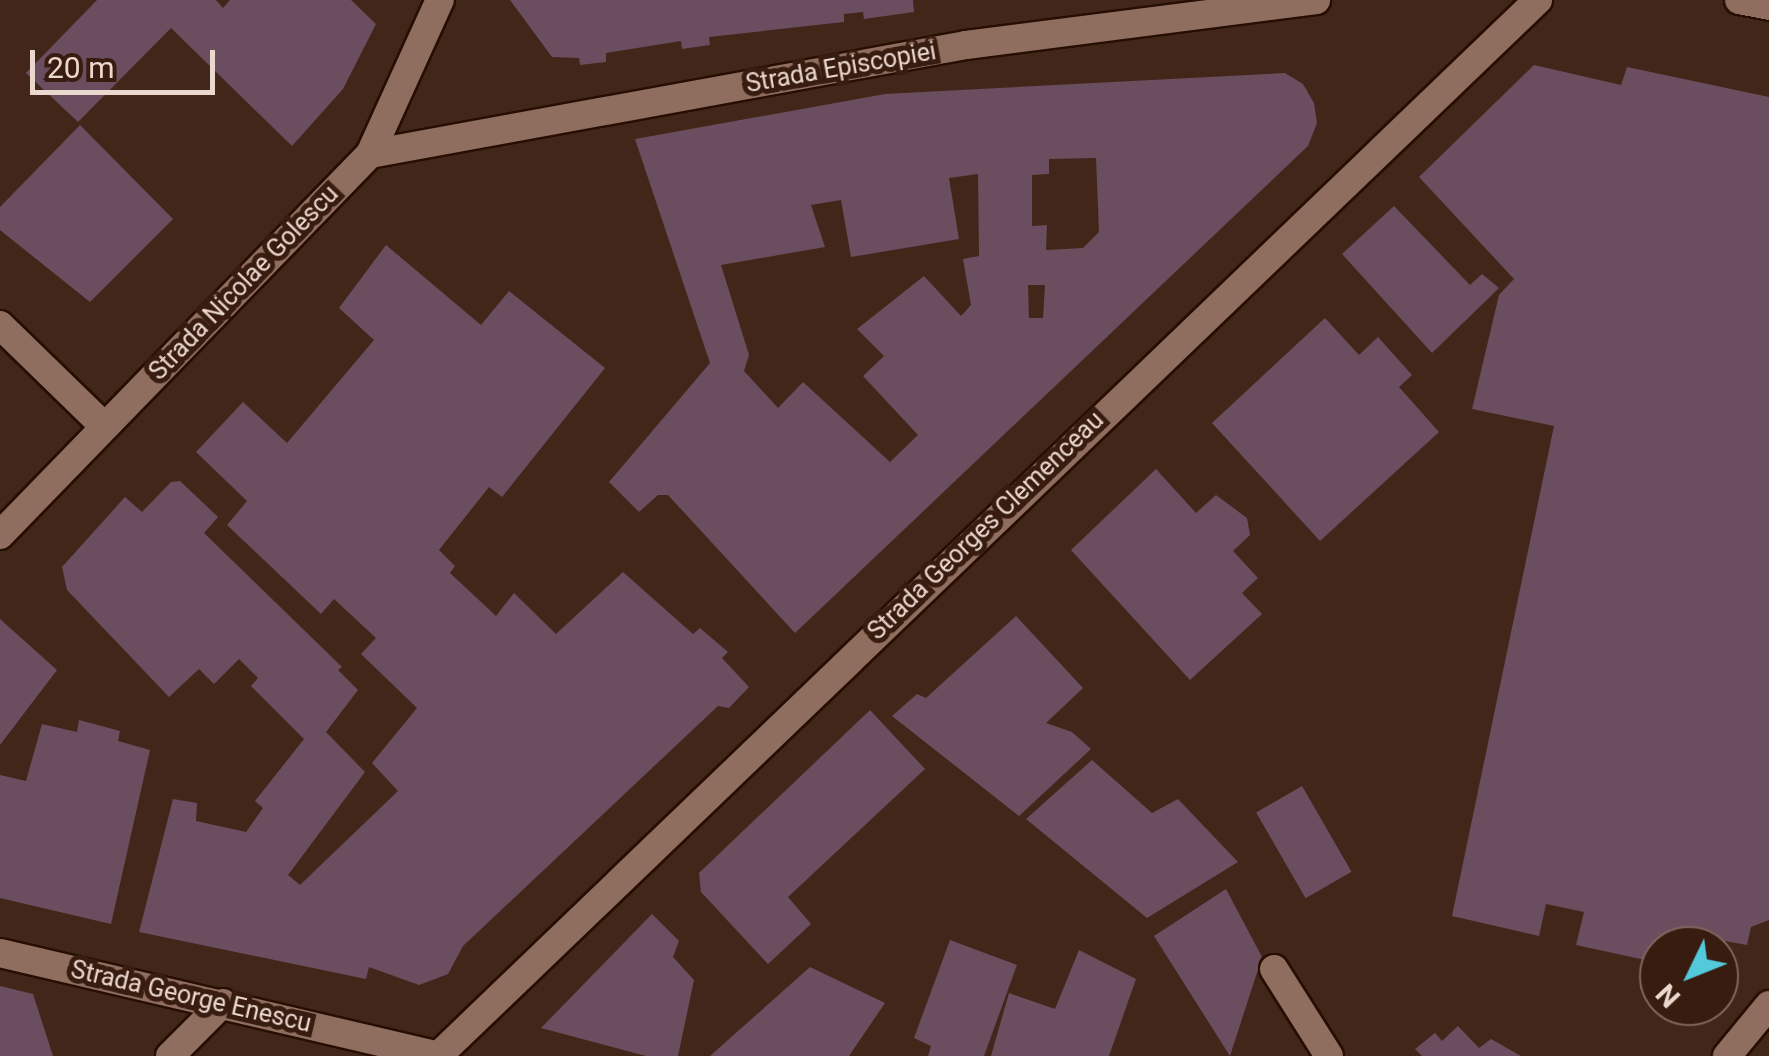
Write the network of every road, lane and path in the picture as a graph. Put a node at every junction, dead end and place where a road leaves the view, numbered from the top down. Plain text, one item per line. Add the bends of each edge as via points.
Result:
1 (440, 0) edge
2 (1316, 0) edge
3 (1538, 0) edge
4 (1738, 0) edge
5 (1769, 6) edge
6 (370, 154) junction
7 (0, 326) edge
8 (104, 426) junction
9 (0, 535) edge
10 (0, 953) edge
11 (1274, 970) dead end
12 (223, 1003) junction
13 (1769, 1005) edge
14 (170, 1056) edge
15 (438, 1056) edge
16 (1328, 1056) edge
17 (1727, 1056) edge

1 - 6 street, Strada Nicolae Golescu
2 - 6 street, Strada Episcopiei via 966,44
3 - 15 street, Strada Georges Clemenceau
4 - 5 street
6 - 8 street, Strada Nicolae Golescu
7 - 8 street
8 - 9 street, Strada Nicolae Golescu
10 - 12 street, Strada George Enescu
11 - 16 street
12 - 14 street
12 - 15 street, Strada George Enescu
13 - 17 street

